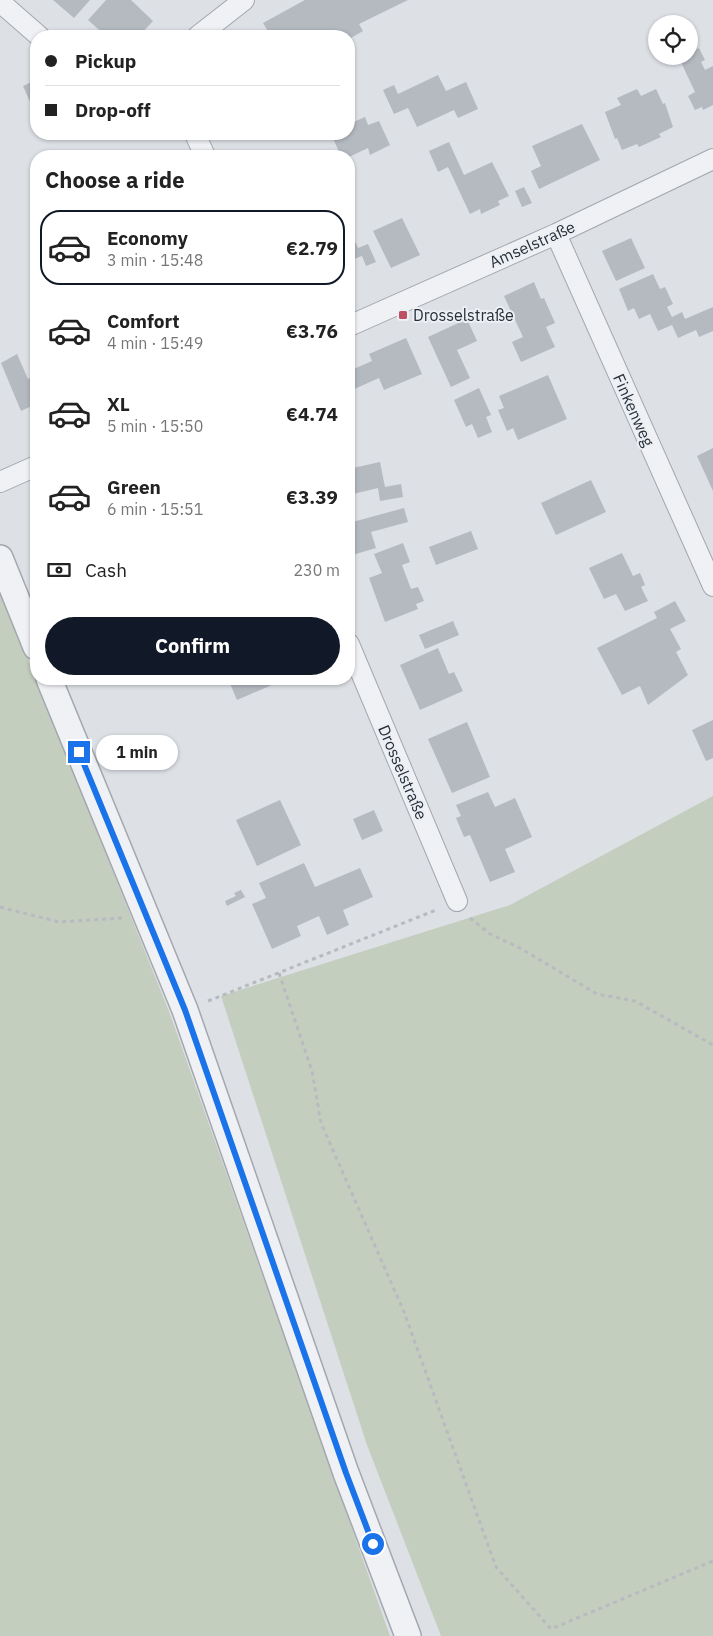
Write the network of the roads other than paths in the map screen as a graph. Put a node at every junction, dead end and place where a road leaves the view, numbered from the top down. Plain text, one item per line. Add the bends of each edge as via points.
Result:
1 (244, 0) edge
2 (0, 2) edge
3 (32, 30) edge
4 (206, 30) edge
5 (713, 159) edge
6 (556, 234) junction
7 (355, 323) edge
8 (30, 469) edge
9 (0, 482) edge
10 (0, 558) edge
11 (712, 582) edge
12 (30, 632) edge
13 (355, 658) edge
14 (51, 685) edge
15 (457, 901) road end
16 (408, 1636) edge

1 - 4 street
2 - 3 street
5 - 6 street, Amselstraße
6 - 7 street, Amselstraße
6 - 11 street, Finkenweg
8 - 9 street
10 - 12 street
13 - 15 street, Drosselstraße
14 - 16 street via 185,1010 346,1473

